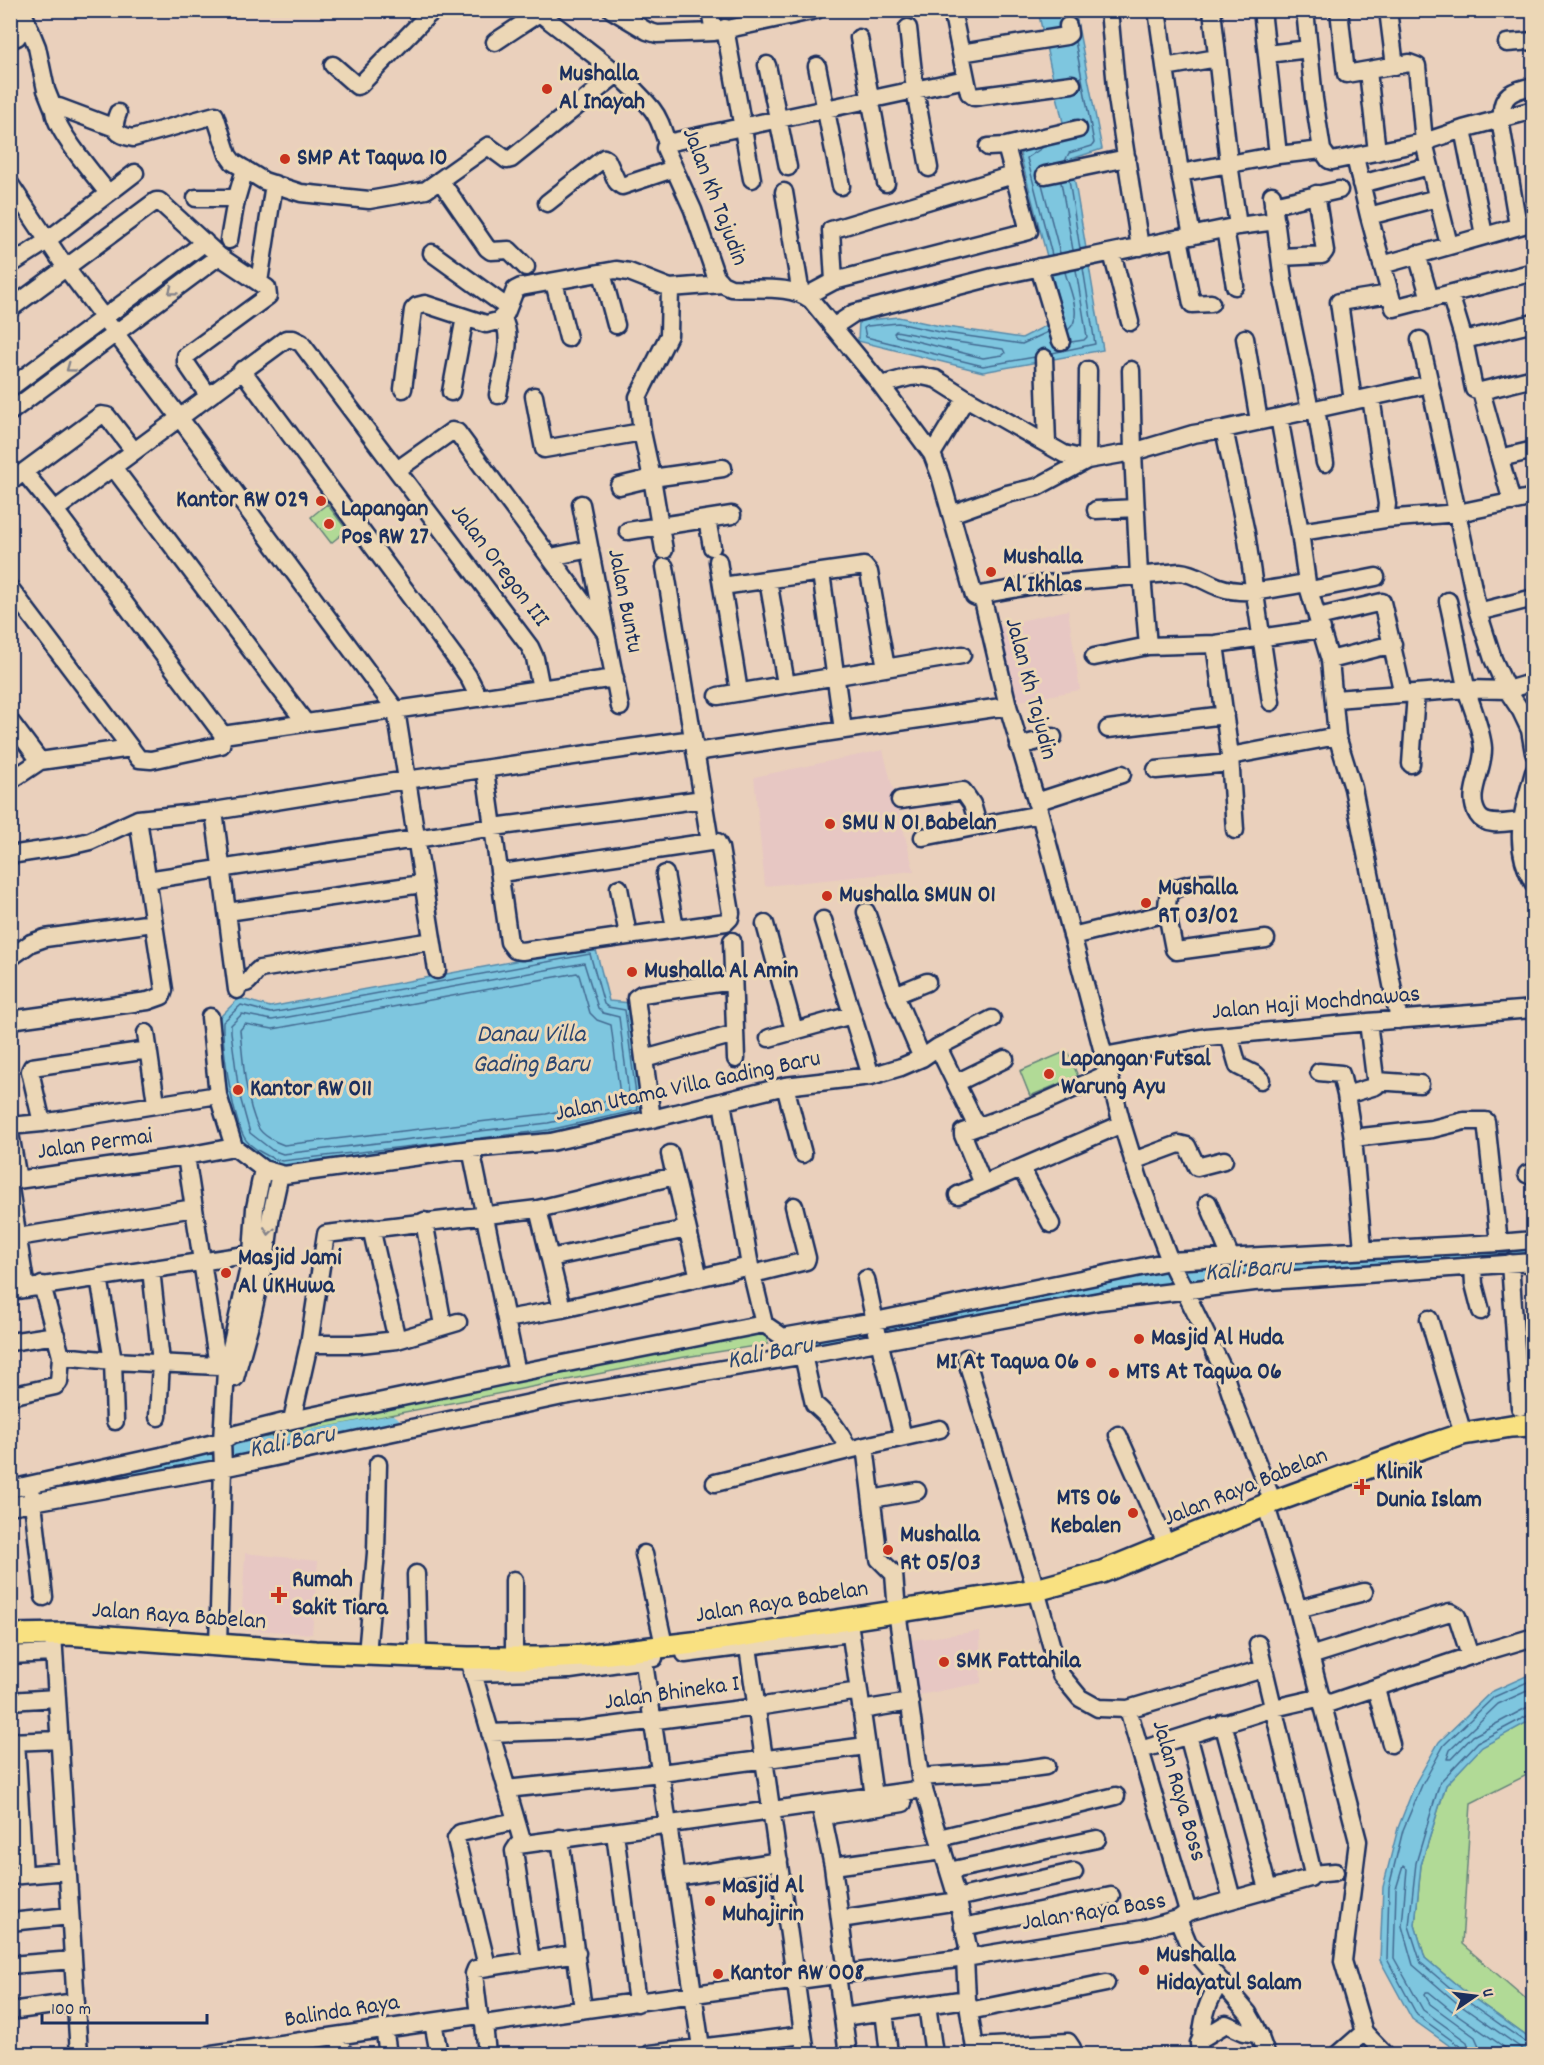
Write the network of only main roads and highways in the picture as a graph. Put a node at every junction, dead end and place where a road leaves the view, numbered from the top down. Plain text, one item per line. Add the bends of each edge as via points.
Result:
1 (1533, 1425) edge
2 (10, 1635) edge

1 - 2 main road, Jalan Raya Babelan via 1463,1434 1269,1504 1102,1572 1036,1590 897,1611 849,1626 664,1645 644,1654 514,1658 470,1666 418,1656 53,1643

